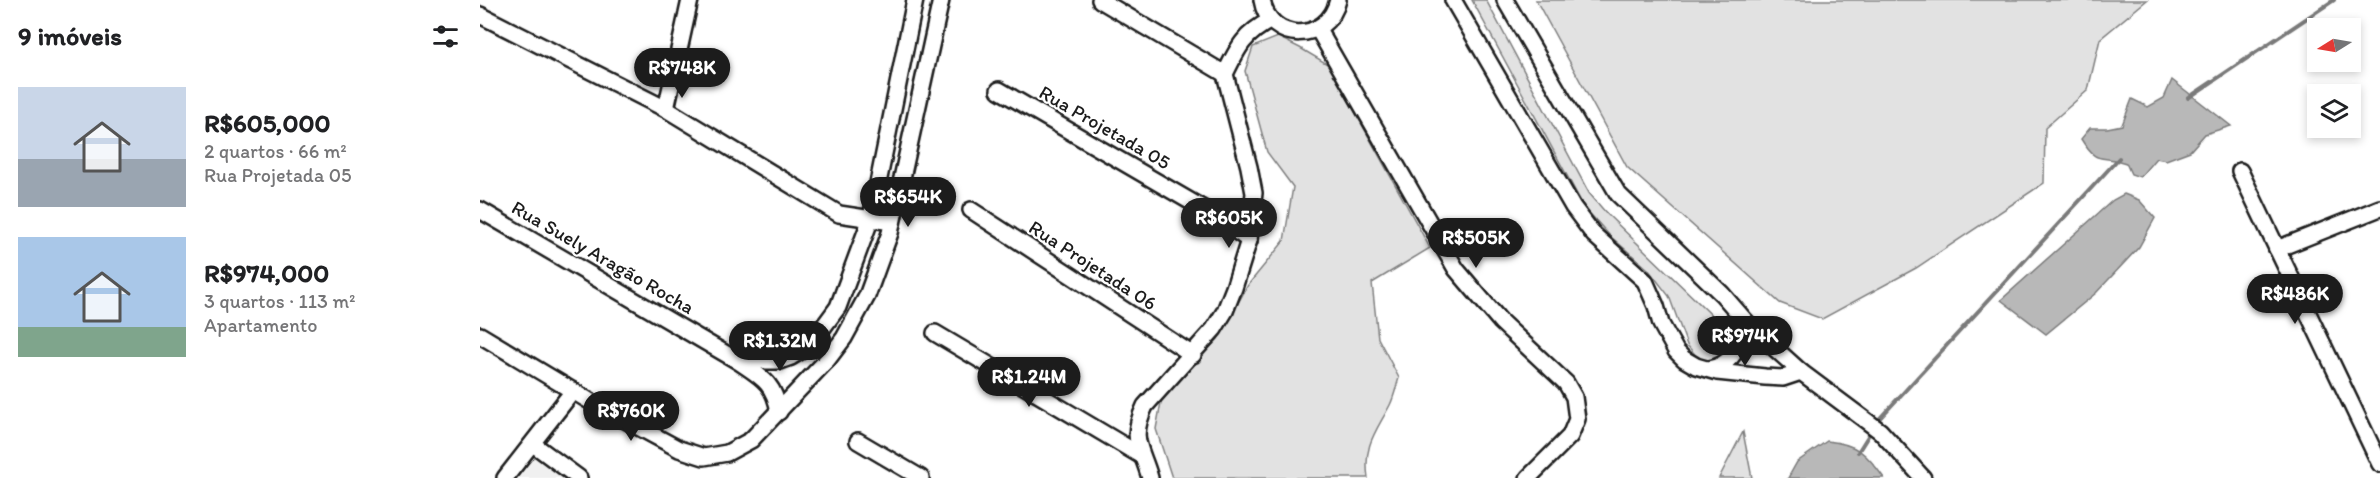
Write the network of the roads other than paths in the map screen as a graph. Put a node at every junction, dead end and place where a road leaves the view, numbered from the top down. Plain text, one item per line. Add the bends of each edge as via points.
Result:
1 (690, 0) edge
2 (915, 0) edge
3 (941, 0) edge
4 (1100, 0) edge
5 (1262, 0) edge
6 (1453, 0) edge
7 (1505, 0) edge
8 (1340, 3) edge
9 (480, 15) edge
10 (1271, 20) junction
11 (1318, 28) junction
12 (1225, 74) junction
13 (999, 90) dead end
14 (666, 108) junction
15 (2240, 171) dead end
16 (2380, 208) edge
17 (480, 210) edge
18 (971, 210) dead end
19 (871, 218) junction
20 (892, 222) junction
21 (1249, 240) junction
22 (2277, 249) junction
23 (1749, 325) junction
24 (935, 333) dead end
25 (480, 335) edge
26 (1193, 355) junction
27 (738, 361) junction
28 (1709, 369) junction
29 (1801, 372) junction
30 (573, 391) junction
31 (779, 412) junction
32 (858, 441) dead end
33 (532, 444) junction
34 (1140, 455) junction
35 (2380, 464) edge
36 (505, 478) edge
37 (579, 478) edge
38 (921, 478) edge
39 (1150, 478) edge
40 (1528, 478) edge
41 (1923, 478) edge

1 - 14 street
2 - 19 street
3 - 20 street
4 - 12 street
5 - 10 street
6 - 28 street via 1573,207 1594,235 1645,281 1676,351 1696,366
7 - 23 street via 1618,194
8 - 11 street
9 - 14 street
10 - 11 street via 1293,33
10 - 12 street via 1254,29 1242,42
11 - 40 street via 1456,269 1501,322 1566,383 1574,397 1577,419 1570,436
12 - 21 street via 1254,193
13 - 21 street, Rua Projetada 05 via 1207,211
14 - 19 street via 839,214
15 - 22 street
16 - 22 street
17 - 27 street, Rua Suely Aragão Rocha
18 - 26 street, Rua Projetada 06
19 - 20 street
19 - 27 street via 838,307 810,345 780,361
20 - 31 street via 867,296 844,338
21 - 26 street via 1225,310
22 - 35 street
23 - 28 street via 1731,358 1724,365
23 - 29 street
24 - 34 street
25 - 30 street
26 - 34 street via 1145,406 1136,432
27 - 31 street, Rua Suely Aragão Rocha via 774,390
28 - 29 street via 1783,378
29 - 41 street via 1880,431
30 - 31 street via 680,449 704,457 727,453 751,440
30 - 33 street
32 - 38 street
33 - 36 street
33 - 37 street
34 - 39 street

